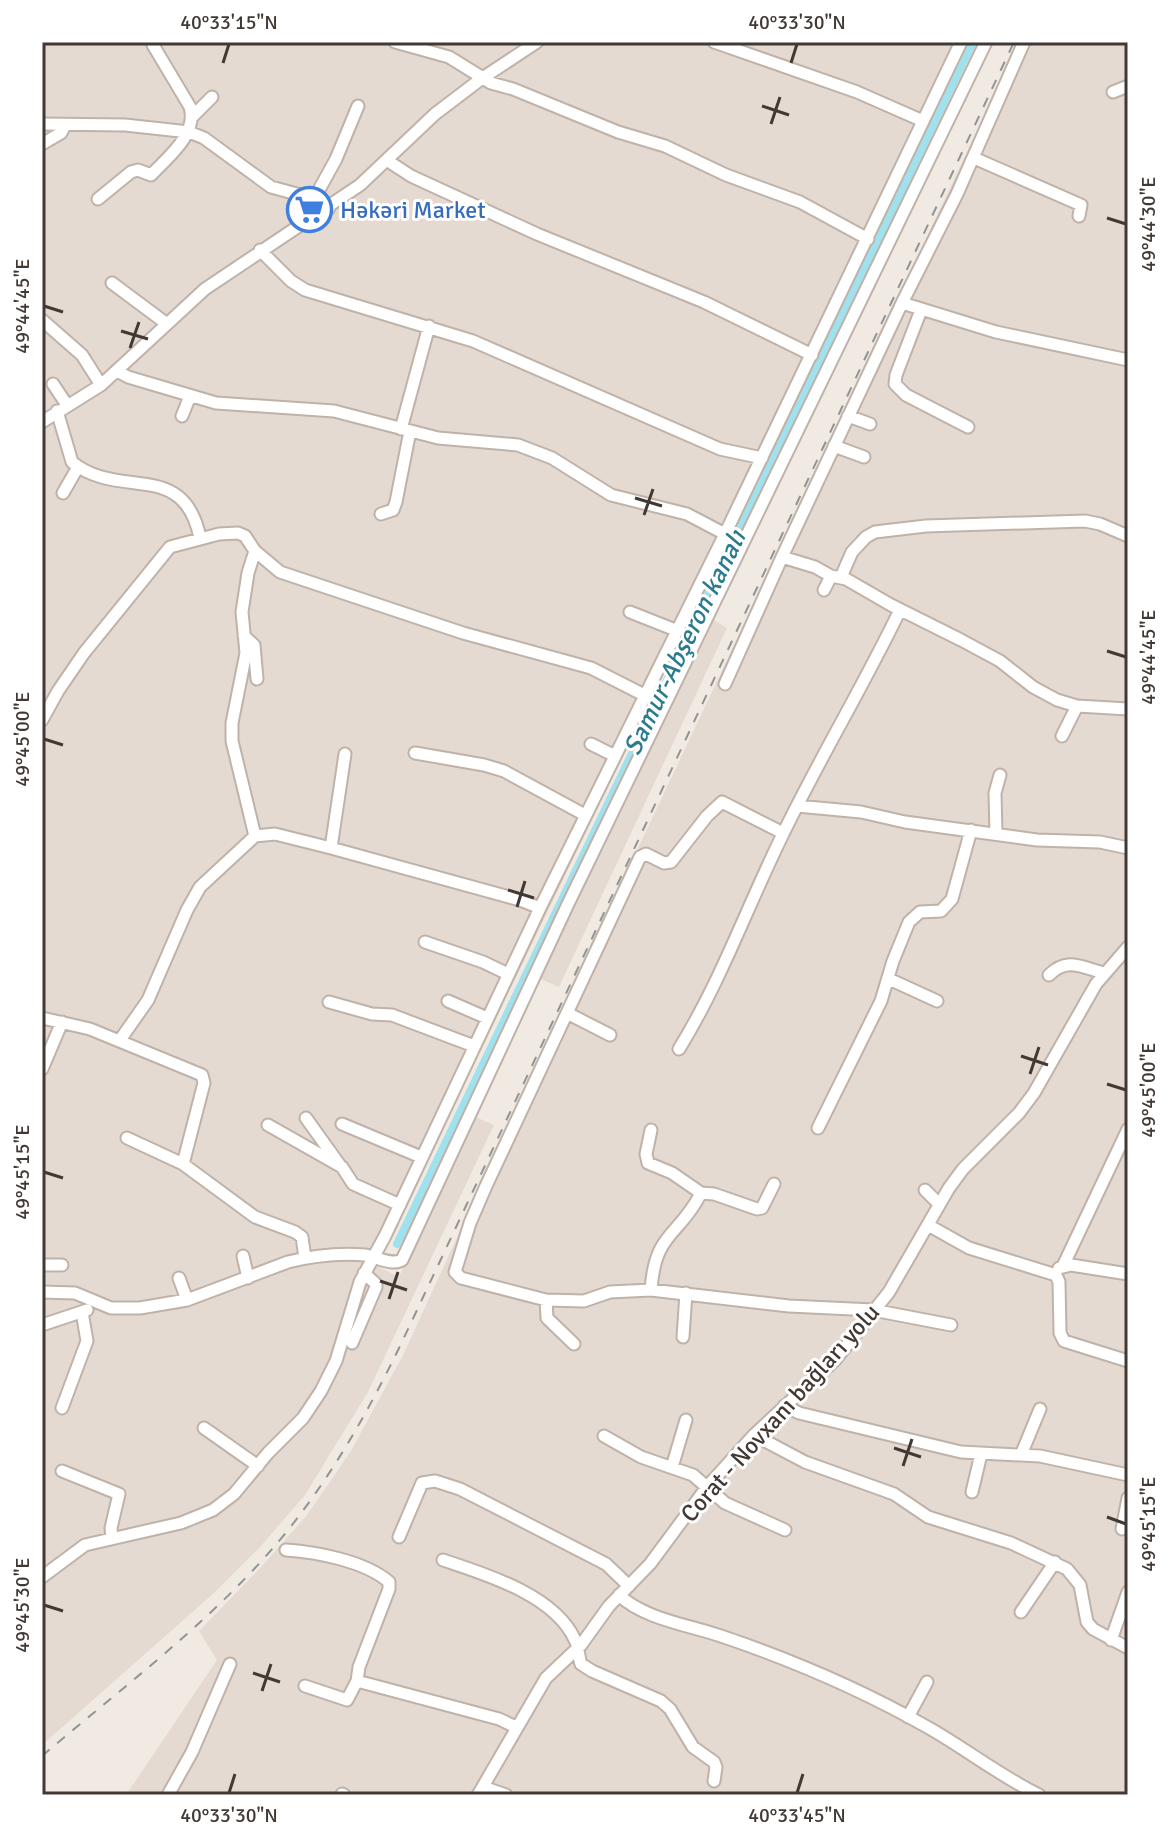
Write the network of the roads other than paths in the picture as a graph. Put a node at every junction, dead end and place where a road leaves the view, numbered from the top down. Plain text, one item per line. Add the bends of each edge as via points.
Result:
1 (395, 42) edge
2 (537, 42) edge
3 (714, 42) edge
4 (961, 42) edge
5 (986, 42) edge
6 (1024, 42) edge
7 (153, 45) dead end
8 (481, 79) junction
9 (1128, 86) edge
10 (1113, 92) dead end
11 (212, 97) dead end
12 (358, 106) dead end
13 (193, 116) junction
14 (923, 121) junction
15 (42, 124) edge
16 (65, 125) junction
17 (189, 132) junction
18 (42, 144) edge
19 (974, 158) junction
20 (388, 161) junction
21 (98, 199) dead end
22 (314, 199) junction
23 (329, 208) junction
24 (1079, 216) dead end
25 (868, 239) junction
26 (260, 250) junction
27 (112, 283) dead end
28 (902, 303) junction
29 (921, 310) junction
30 (42, 320) edge
31 (167, 324) junction
32 (429, 326) junction
33 (812, 355) junction
34 (1128, 360) edge
35 (117, 371) junction
36 (53, 384) dead end
37 (101, 385) junction
38 (190, 396) junction
39 (62, 408) junction
40 (182, 416) dead end
41 (848, 416) junction
42 (42, 422) edge
43 (870, 424) dead end
44 (968, 427) dead end
45 (406, 430) junction
46 (834, 446) junction
47 (864, 457) dead end
48 (762, 458) junction
49 (78, 467) junction
50 (63, 493) dead end
51 (381, 514) dead end
52 (725, 534) junction
53 (1128, 536) edge
54 (200, 538) junction
55 (255, 551) junction
56 (782, 557) junction
57 (836, 577) junction
58 (824, 590) dead end
59 (900, 610) junction
60 (630, 612) dead end
61 (678, 631) junction
62 (244, 636) junction
63 (257, 679) dead end
64 (725, 684) dead end
65 (646, 696) junction
66 (1077, 706) junction
67 (1128, 709) edge
68 (42, 720) edge
69 (1062, 736) dead end
70 (591, 744) dead end
71 (415, 753) dead end
72 (345, 754) dead end
73 (615, 756) junction
74 (1000, 775) dead end
75 (797, 806) junction
76 (585, 815) junction
77 (971, 830) junction
78 (783, 833) junction
79 (996, 834) junction
80 (255, 836) junction
81 (331, 848) junction
82 (1128, 848) edge
83 (540, 908) junction
84 (425, 942) dead end
85 (1128, 947) edge
86 (1104, 973) junction
87 (508, 974) junction
88 (1049, 975) dead end
89 (889, 979) junction
90 (448, 1001) dead end
91 (937, 1001) dead end
92 (329, 1002) dead end
93 (567, 1013) junction
94 (42, 1018) edge
95 (487, 1018) junction
96 (62, 1022) junction
97 (610, 1035) dead end
98 (120, 1040) junction
99 (474, 1046) junction
100 (679, 1049) dead end
101 (42, 1069) edge
102 (306, 1118) dead end
103 (342, 1124) dead end
104 (268, 1125) dead end
105 (818, 1128) dead end
106 (1128, 1129) edge
107 (651, 1130) dead end
108 (127, 1138) dead end
109 (421, 1157) junction
110 (183, 1164) junction
111 (342, 1167) junction
112 (774, 1184) dead end
113 (925, 1190) dead end
114 (701, 1193) junction
115 (939, 1204) junction
116 (400, 1205) junction
117 (928, 1225) junction
118 (243, 1256) dead end
119 (373, 1256) junction
120 (305, 1258) junction
121 (42, 1265) edge
122 (62, 1265) dead end
123 (1063, 1266) junction
124 (364, 1273) junction
125 (1053, 1273) junction
126 (1128, 1274) edge
127 (179, 1278) dead end
128 (248, 1278) junction
129 (651, 1290) junction
130 (42, 1292) edge
131 (686, 1293) junction
132 (187, 1300) junction
133 (546, 1300) junction
134 (98, 1303) junction
135 (873, 1310) junction
136 (82, 1312) junction
137 (42, 1325) edge
138 (951, 1325) dead end
139 (683, 1337) dead end
140 (352, 1343) dead end
141 (574, 1344) dead end
142 (1128, 1361) edge
143 (784, 1406) junction
144 (62, 1408) dead end
145 (1040, 1409) dead end
146 (686, 1420) dead end
147 (204, 1428) dead end
148 (754, 1435) junction
149 (604, 1436) dead end
150 (981, 1454) junction
151 (1021, 1455) junction
152 (258, 1466) junction
153 (672, 1467) junction
154 (62, 1471) dead end
155 (1128, 1475) edge
156 (707, 1487) junction
157 (972, 1492) dead end
158 (1128, 1498) edge
159 (1122, 1529) dead end
160 (785, 1530) dead end
161 (399, 1537) dead end
162 (112, 1538) junction
163 (286, 1550) dead end
164 (443, 1560) dead end
165 (1055, 1562) junction
166 (42, 1577) edge
167 (629, 1586) junction
168 (1128, 1592) edge
169 (619, 1595) junction
170 (1021, 1612) dead end
171 (1111, 1640) junction
172 (578, 1648) junction
173 (1128, 1648) edge
174 (230, 1664) dead end
175 (357, 1681) junction
176 (927, 1682) dead end
177 (305, 1686) dead end
178 (908, 1717) junction
179 (516, 1727) junction
180 (714, 1781) dead end
181 (480, 1791) edge
182 (168, 1795) edge
183 (506, 1795) edge
184 (1039, 1795) edge

1 - 8 street via 449,57
2 - 8 street
3 - 14 street
4 - 14 street
5 - 119 street via 568,904 402,1260
6 - 19 street
7 - 13 street
8 - 20 street via 435,114
8 - 25 street via 665,146 800,202
9 - 10 street
11 - 13 street
12 - 22 street
13 - 17 street
14 - 25 street
15 - 16 street
16 - 17 street
16 - 18 street
17 - 21 street via 151,175 131,172
17 - 22 street via 271,187
19 - 24 street via 1081,205
19 - 28 street
20 - 23 street
20 - 33 street via 537,234 704,302
22 - 23 street
23 - 26 street
25 - 33 street
26 - 31 street
26 - 32 street via 305,290
27 - 31 street
28 - 29 street
28 - 41 street
29 - 34 street
29 - 44 street via 895,384
30 - 37 street via 82,355
31 - 35 street
32 - 45 street
32 - 48 street via 720,449
33 - 48 street
35 - 37 street
35 - 38 street
36 - 39 street
37 - 39 street
38 - 40 street
38 - 45 street via 228,404 334,411
39 - 42 street
39 - 49 street via 68,454
41 - 43 street
41 - 46 street
45 - 51 street via 396,502 393,510
45 - 52 street via 518,445 562,464 611,495 687,514
46 - 47 street
46 - 56 street
48 - 52 street
49 - 50 street
49 - 54 street via 119,482 170,489 189,509
52 - 61 street
53 - 57 street via 1085,521 897,527 875,532 858,544
54 - 55 street via 238,533
54 - 68 street via 165,553 84,653
55 - 62 street via 242,612
55 - 65 street via 280,572 463,633 591,668
56 - 57 street
56 - 64 street
57 - 58 street
57 - 59 street
59 - 66 street via 1000,661 1043,693
59 - 75 street
60 - 61 street
61 - 65 street
62 - 63 street via 254,645
62 - 80 street via 232,741
65 - 73 street
66 - 67 street
66 - 69 street
70 - 73 street
71 - 76 street via 504,771
72 - 81 street
73 - 76 street
74 - 79 street
75 - 77 street
75 - 78 street
76 - 83 street
77 - 79 street
77 - 89 street via 952,899 941,911 920,912 909,922
78 - 93 street via 722,802 671,862 642,855
78 - 100 street via 718,980
79 - 82 street
80 - 81 street via 275,834
80 - 98 street via 200,887 148,1000
81 - 83 street
83 - 87 street
84 - 87 street
85 - 86 street, Corat - Novxanı bağları yolu
86 - 88 street via 1067,964
86 - 115 street, Corat - Novxanı bağları yolu via 1034,1093 963,1169
87 - 95 street
89 - 91 street
89 - 105 street
90 - 95 street
92 - 99 street via 392,1015
93 - 97 street
93 - 133 street via 470,1223 455,1272
94 - 96 street
95 - 99 street
96 - 98 street
96 - 101 street
98 - 110 street via 204,1079
99 - 109 street
102 - 111 street
103 - 109 street
104 - 111 street
106 - 123 street
107 - 114 street via 648,1163
108 - 110 street
109 - 116 street
110 - 120 street via 244,1211 302,1237
111 - 116 street via 353,1184
112 - 114 street via 757,1209
113 - 115 street
114 - 129 street via 658,1251
115 - 117 street, Corat - Novxanı bağları yolu
116 - 119 street
117 - 125 street via 969,1248
117 - 135 street, Corat - Novxanı bağları yolu
118 - 128 street
119 - 120 street
119 - 124 street
120 - 128 street
121 - 122 street
123 - 125 street
123 - 126 street
124 - 140 street via 376,1287
124 - 152 street via 321,1391
125 - 142 street via 1059,1282 1064,1341
127 - 132 street
128 - 132 street
129 - 131 street
129 - 133 street via 610,1292 584,1301
130 - 134 street via 75,1293
131 - 135 street
131 - 139 street
132 - 134 street via 130,1308
133 - 141 street via 547,1318
134 - 136 street
135 - 138 street
135 - 143 street, Corat - Novxanı bağları yolu via 835,1360
136 - 137 street
136 - 144 street via 87,1341
143 - 148 street, Corat - Novxanı bağları yolu
143 - 150 street
145 - 151 street
146 - 153 street
147 - 152 street
148 - 156 street, Corat - Novxanı bağları yolu
148 - 165 street via 805,1462 894,1494 928,1517
149 - 153 street
150 - 151 street
150 - 157 street
151 - 155 street
152 - 162 street via 213,1510
153 - 156 street
154 - 162 street via 119,1494
156 - 160 street via 725,1503
156 - 167 street, Corat - Novxanı bağları yolu
158 - 159 street
161 - 167 street via 422,1483 435,1481 606,1564
162 - 166 street via 78,1550
163 - 175 street via 344,1561 389,1582
164 - 172 street via 526,1593 557,1618
165 - 170 street
165 - 171 street via 1077,1580 1087,1622
167 - 169 street, Corat - Novxanı bağları yolu
168 - 171 street
169 - 172 street, Corat - Novxanı bağları yolu
169 - 178 street via 641,1609 777,1656
171 - 173 street
172 - 179 street, Corat - Novxanı bağları yolu via 546,1678
172 - 180 street via 581,1664 670,1709 693,1747 714,1762
174 - 182 street
175 - 177 street via 347,1700
175 - 179 street
176 - 178 street
178 - 184 street
179 - 181 street, Corat - Novxanı bağları yolu
181 - 183 street

